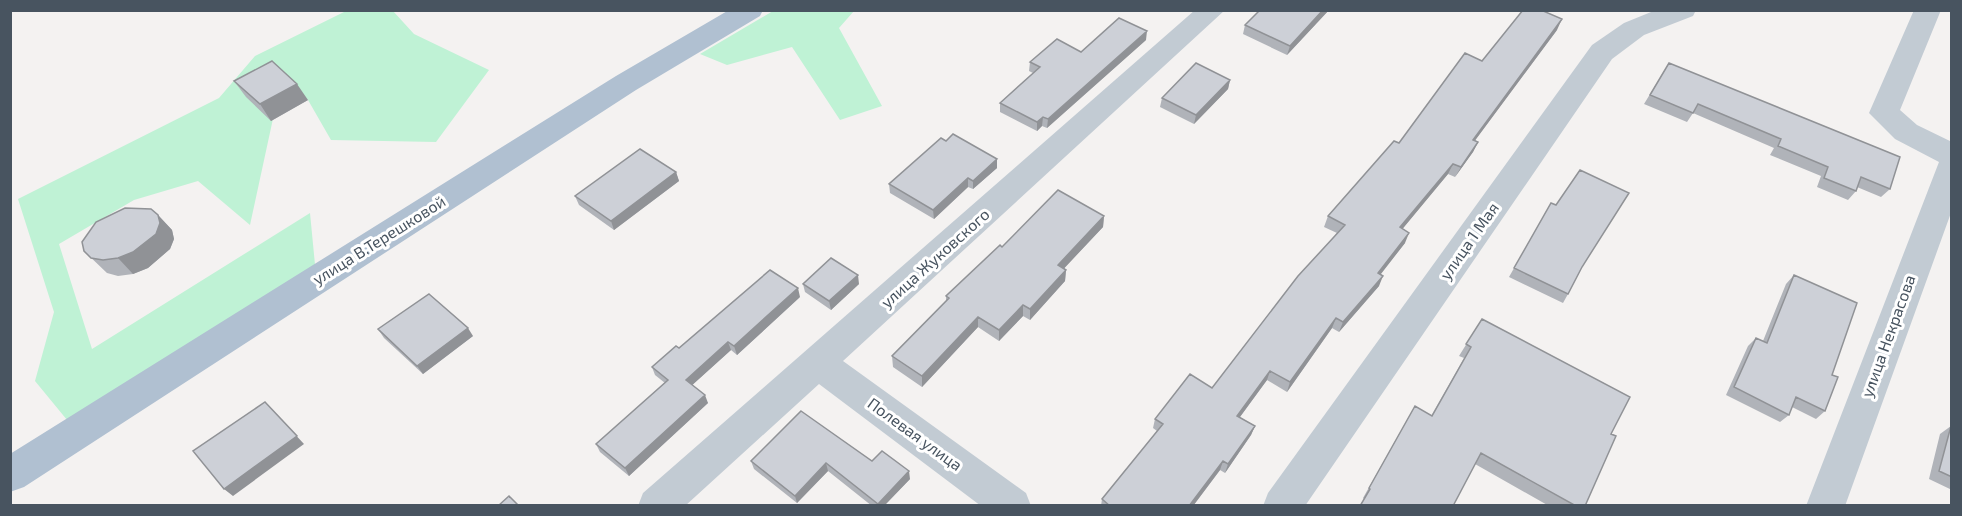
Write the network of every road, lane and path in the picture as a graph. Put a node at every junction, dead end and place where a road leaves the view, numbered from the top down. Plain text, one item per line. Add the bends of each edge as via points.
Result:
1 (750, 10) edge
2 (1212, 10) edge
3 (1928, 10) edge
4 (1682, 11) edge
5 (1952, 156) edge
6 (1952, 166) edge
7 (818, 363) junction
8 (10, 475) edge
9 (657, 506) edge
10 (1012, 506) edge
11 (1282, 506) edge
12 (1825, 506) edge

1 - 8 main road, улица В.Терешковой via 626,83
2 - 7 street, улица Жуковского
3 - 5 street via 1884,113 1906,132
4 - 11 street, улица 1 Мая via 1634,29 1602,52
6 - 12 street, улица Некрасова
7 - 9 street, улица Жуковского
7 - 10 street, Полевая улица

